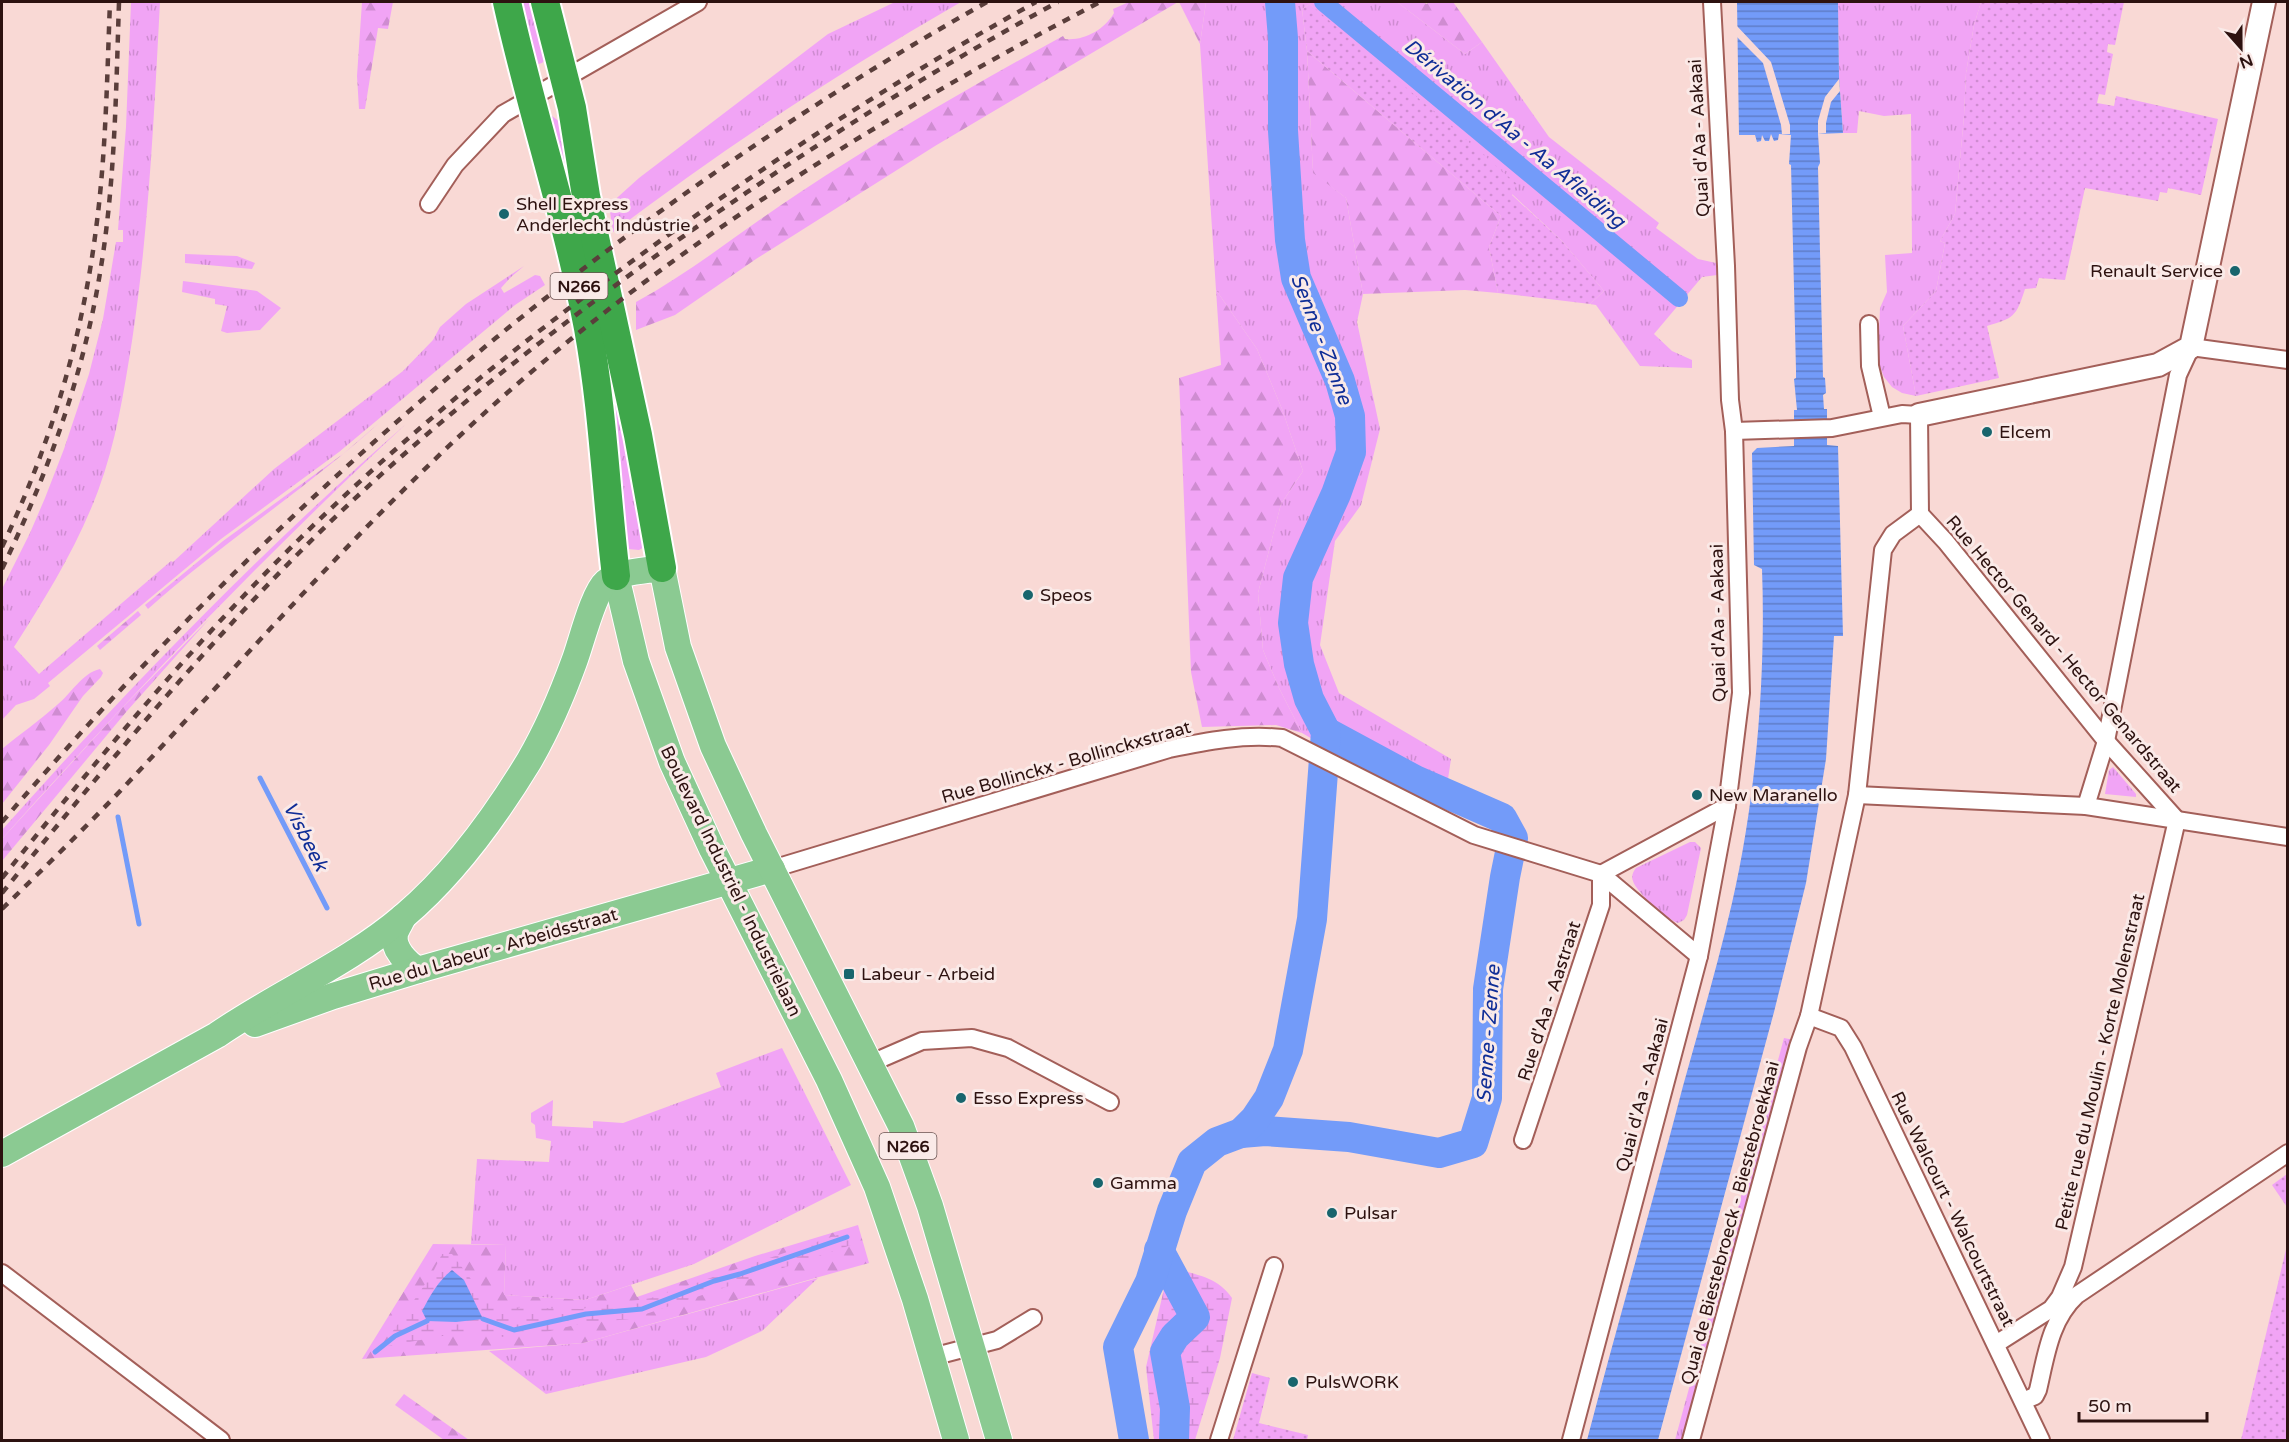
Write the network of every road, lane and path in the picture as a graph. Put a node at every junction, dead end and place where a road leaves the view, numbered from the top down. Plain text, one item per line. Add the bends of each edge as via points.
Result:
1 (507, 2) edge
2 (545, 2) edge
3 (698, 2) edge
4 (1712, 2) edge
5 (2264, 2) edge
6 (565, 79) junction
7 (532, 98) junction
8 (429, 204) dead end
9 (1869, 324) dead end
10 (2191, 347) junction
11 (2288, 360) edge
12 (1919, 415) junction
13 (1882, 417) junction
14 (1734, 432) junction
15 (1920, 514) junction
16 (662, 568) junction
17 (616, 576) junction
18 (2106, 741) junction
19 (1857, 795) junction
20 (1727, 806) junction
21 (2086, 806) junction
22 (2177, 820) junction
23 (2288, 837) edge
24 (772, 869) junction
25 (1601, 873) junction
26 (728, 881) junction
27 (403, 917) junction
28 (1699, 956) junction
29 (335, 964) junction
30 (418, 970) junction
31 (352, 990) junction
32 (1809, 1016) junction
33 (217, 1035) junction
34 (869, 1064) junction
35 (1110, 1102) dead end
36 (1523, 1140) dead end
37 (2288, 1153) edge
38 (2, 1154) edge
39 (1274, 1266) dead end
40 (2073, 1267) junction
41 (2, 1273) edge
42 (2092, 1284) junction
43 (2055, 1311) junction
44 (1033, 1318) dead end
45 (1996, 1344) junction
46 (970, 1347) junction
47 (932, 1357) junction
48 (2023, 1401) junction
49 (221, 1440) edge
50 (956, 1440) edge
51 (999, 1440) edge
52 (1219, 1440) edge
53 (1570, 1440) edge
54 (1692, 1440) edge
55 (2041, 1440) edge

1 - 7 highway, Boulevard Industriel - Industrielaan / N266
2 - 6 highway, N266
3 - 6 street
4 - 14 street, Quai d'Aa - Aakaai
5 - 10 street
6 - 7 street
6 - 16 highway, N266
7 - 8 street via 503,114 454,165
7 - 17 highway, Boulevard Industriel - Industrielaan / N266 via 588,327 601,408
9 - 13 street via 1870,366
10 - 11 street
10 - 12 street via 2158,364
10 - 18 street via 2178,375
12 - 13 street
12 - 15 street
13 - 14 street via 1832,428
14 - 20 street, Quai d'Aa - Aakaai via 1741,693
15 - 18 street, Rue Hector Genard - Hector Genardstraat
15 - 19 street, Quai de Biestebroeck - Biestebroekkaai via 1893,534 1883,550
16 - 17 main road
16 - 24 main road, N266 via 678,648 696,701
17 - 26 main road, Boulevard Industriel - Industrielaan / N266 via 653,714
17 - 27 main road via 604,583 558,703 510,792 428,894
18 - 21 street
18 - 22 street, Rue Hector Genard - Hector Genardstraat
19 - 21 street
19 - 32 street, Quai de Biestebroeck - Biestebroekkaai
20 - 25 street
20 - 28 street, Quai d'Aa - Aakaai
21 - 22 street
22 - 23 street
22 - 40 street, Petite rue du Moulin - Korte Molenstraat
24 - 25 street, Rue Bollinckx - Bollinckxstraat via 1169,749 1217,739 1265,736 1282,738 1474,835
24 - 26 main road, Rue du Labeur - Arbeidsstraat
24 - 34 main road, N266
25 - 28 street, Rue Bollinckx - Bollinckxstraat
25 - 36 street, Rue d'Aa - Aastraat via 1601,905
26 - 30 main road, Rue du Labeur - Arbeidsstraat
26 - 47 main road, Boulevard Industriel - Industrielaan / N266 via 829,1080 877,1187
27 - 29 main road
27 - 30 main road via 395,934 396,946
28 - 53 street, Quai d'Aa - Aakaai
29 - 31 main road
29 - 33 main road
30 - 31 main road, Rue du Labeur - Arbeidsstraat
31 - 33 main road, Rue du Labeur - Arbeidsstraat
32 - 45 street, Rue Walcourt - Walcourtstraat via 1841,1028 1852,1047
32 - 54 street, Quai de Biestebroeck - Biestebroekkaai
33 - 38 main road
34 - 35 street via 922,1041 972,1038 1008,1048
34 - 46 main road, N266 via 901,1126 930,1206
37 - 42 street
39 - 52 street
40 - 42 street
40 - 43 street, Petite rue du Moulin - Korte Molenstraat
41 - 49 street
42 - 43 street
43 - 45 street
43 - 48 street, Petite rue du Moulin - Korte Molenstraat via 2038,1390
44 - 46 street via 997,1340
45 - 48 street, Rue Walcourt - Walcourtstraat
46 - 47 street
46 - 51 main road, N266
47 - 50 main road, Boulevard Industriel - Industrielaan / N266
48 - 55 street, Rue Walcourt - Walcourtstraat

